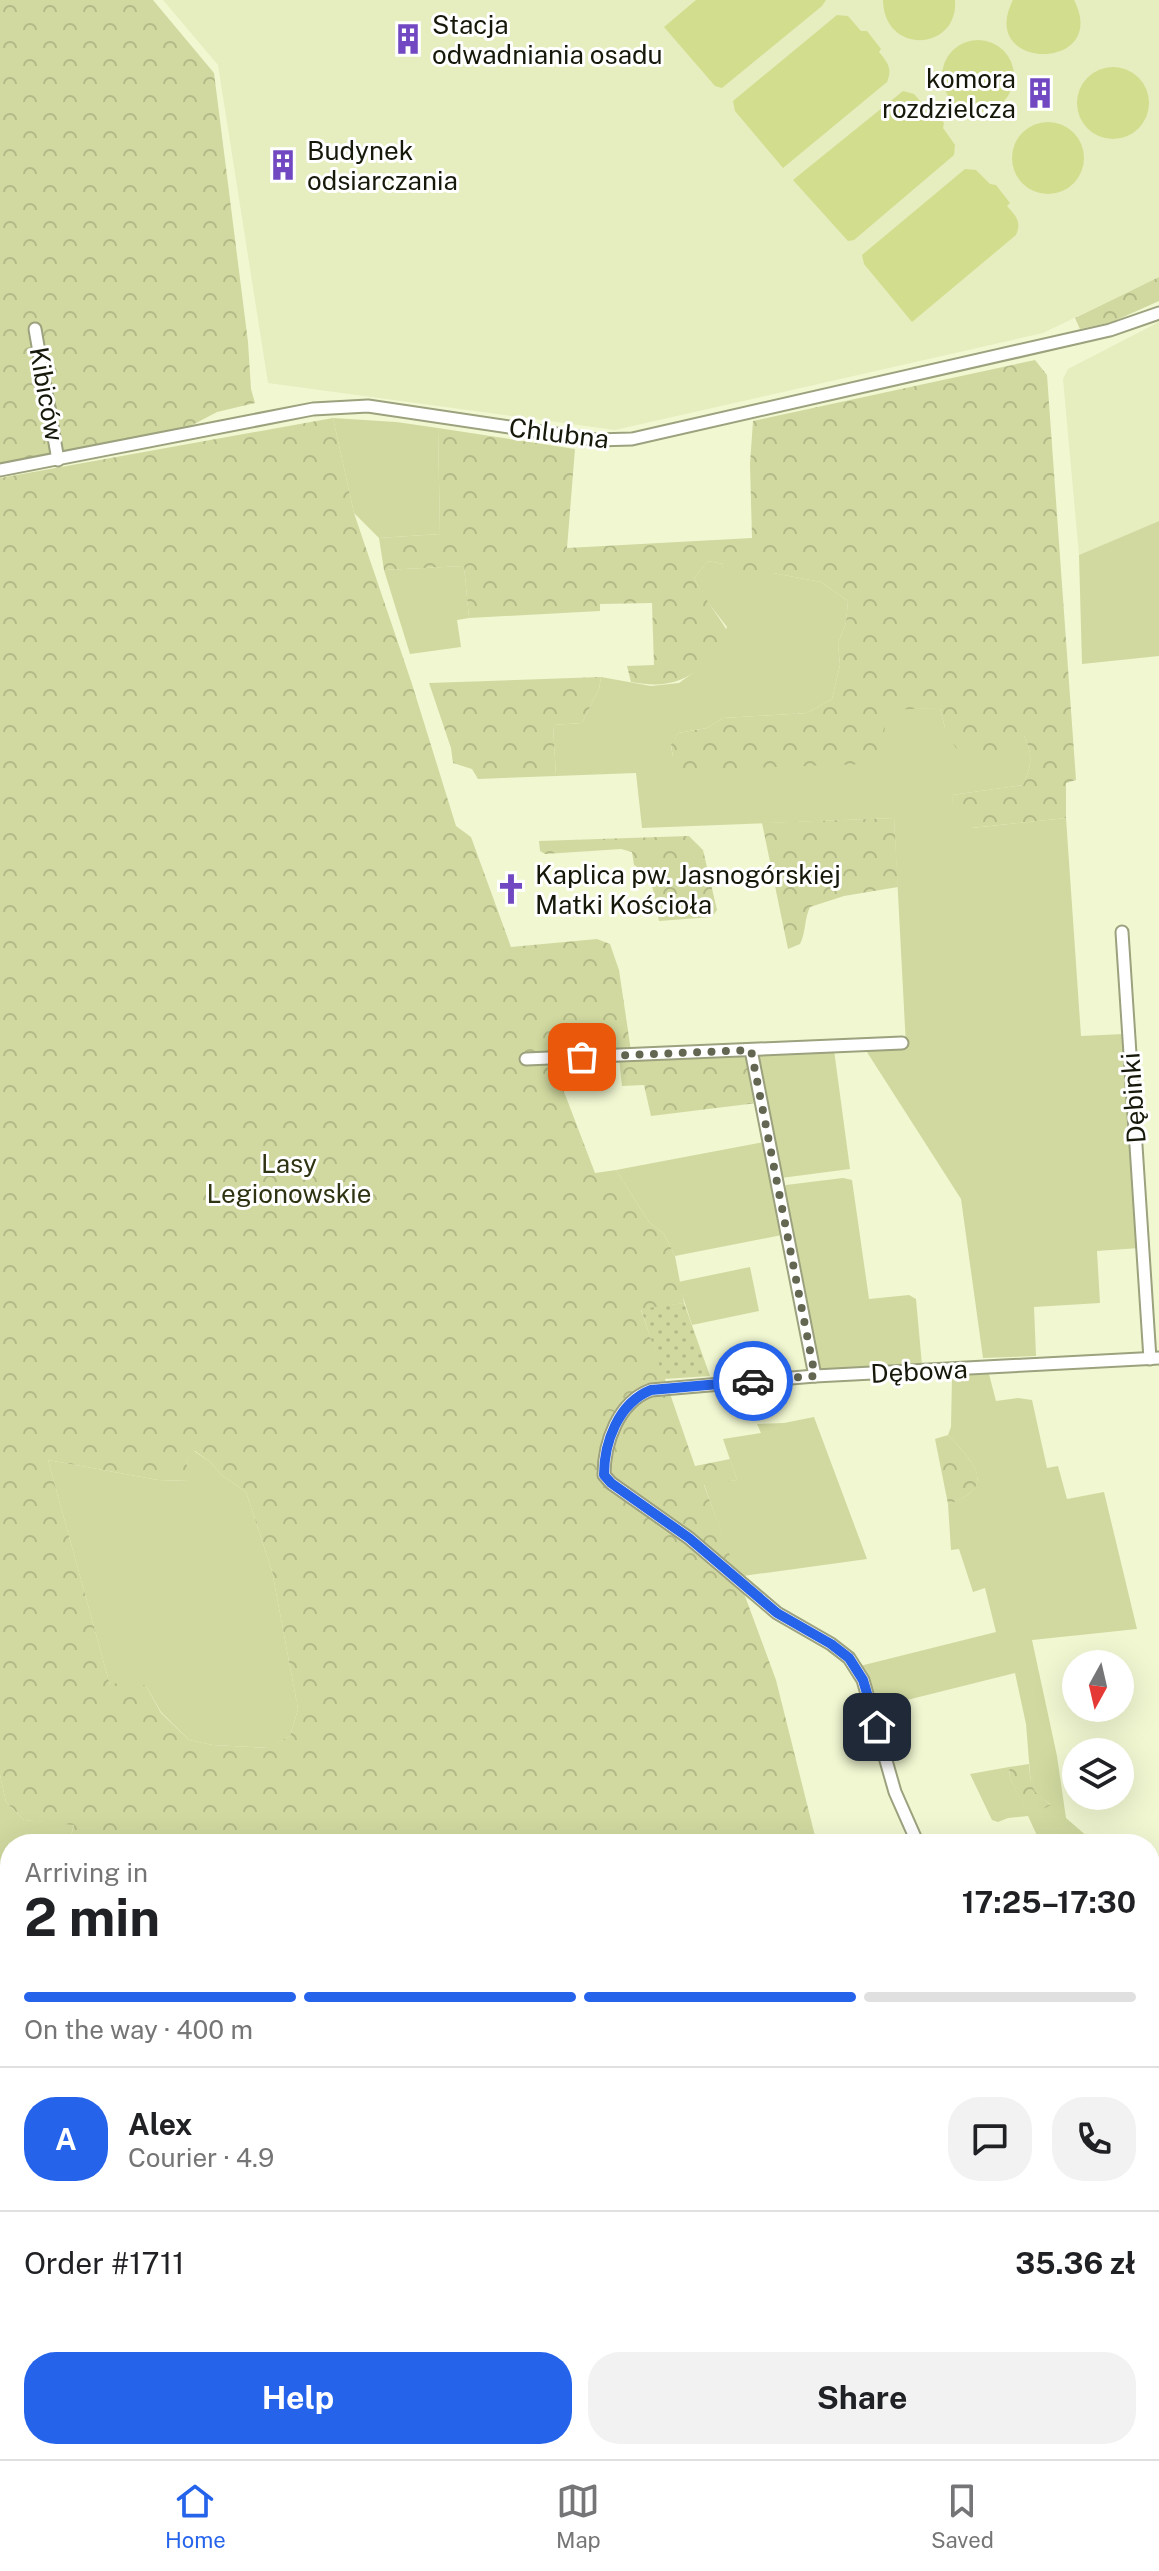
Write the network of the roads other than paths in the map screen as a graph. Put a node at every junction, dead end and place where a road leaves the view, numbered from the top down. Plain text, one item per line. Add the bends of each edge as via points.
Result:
1 (1159, 313) edge
2 (35, 329) dead end
3 (58, 460) junction
4 (0, 470) edge
5 (1122, 932) dead end
6 (902, 1043) dead end
7 (751, 1050) junction
8 (526, 1059) dead end
9 (1154, 1359) edge
10 (815, 1376) junction
11 (913, 1834) edge

1 - 3 street, Chlubna via 1110,330 632,439 596,440 343,406
2 - 3 street, Kibiców
3 - 4 street, Chlubna
5 - 9 street, Dębinki
6 - 7 street
7 - 8 street
7 - 10 street
9 - 10 street, Dębowa
10 - 11 street, Dębowa via 640,1394 615,1424 604,1475 777,1613 831,1644 857,1668

